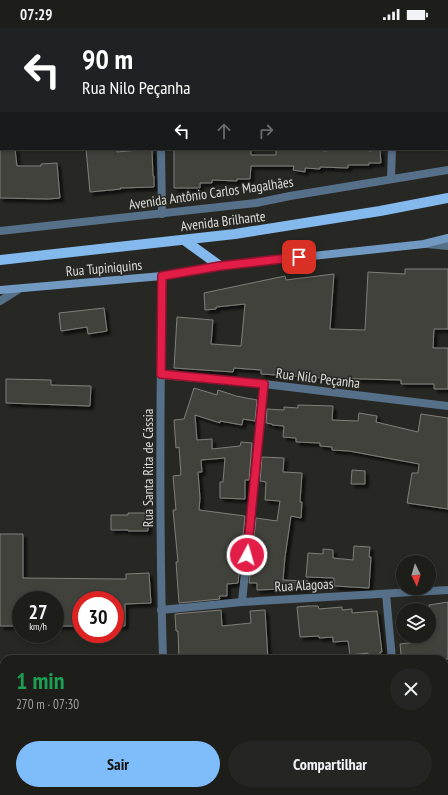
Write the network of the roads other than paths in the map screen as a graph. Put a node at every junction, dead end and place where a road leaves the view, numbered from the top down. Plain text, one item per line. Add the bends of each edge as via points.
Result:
1 (161, 150) edge
2 (392, 150) edge
3 (448, 170) edge
4 (391, 178) junction
5 (448, 198) edge
6 (162, 214) junction
7 (0, 231) edge
8 (448, 238) edge
9 (184, 240) junction
10 (424, 244) junction
11 (448, 246) edge
12 (0, 260) edge
13 (220, 266) junction
14 (162, 276) junction
15 (19, 288) junction
16 (0, 290) edge
17 (0, 301) edge
18 (161, 374) junction
19 (264, 384) junction
20 (448, 406) edge
21 (448, 590) edge
22 (386, 594) junction
23 (242, 602) junction
24 (161, 610) junction
25 (163, 655) edge
26 (392, 655) edge

1 - 6 street
2 - 4 street
3 - 4 street, Avenida Antônio Carlos Magalhães
4 - 6 street, Avenida Antônio Carlos Magalhães via 256,203
5 - 9 main road, Avenida Brilhante via 289,226
6 - 7 street, Avenida Antônio Carlos Magalhães
8 - 10 street
9 - 12 main road, Avenida Brilhante
9 - 13 main road
10 - 11 street, Rua Tupiniquins
10 - 13 street, Rua Tupiniquins
13 - 14 street, Rua Tupiniquins
14 - 15 street, Rua Tupiniquins
14 - 18 street, Rua Santa Rita de Cássia
15 - 16 street, Rua Tupiniquins
15 - 17 street
18 - 19 street, Rua Nilo Peçanha
18 - 24 street, Rua Santa Rita de Cássia
19 - 20 street, Rua Nilo Peçanha
19 - 23 street
21 - 22 street, Rua Alagoas
22 - 23 street, Rua Alagoas
22 - 26 street
23 - 24 street, Rua Alagoas
24 - 25 street, Rua Santa Rita de Cássia

